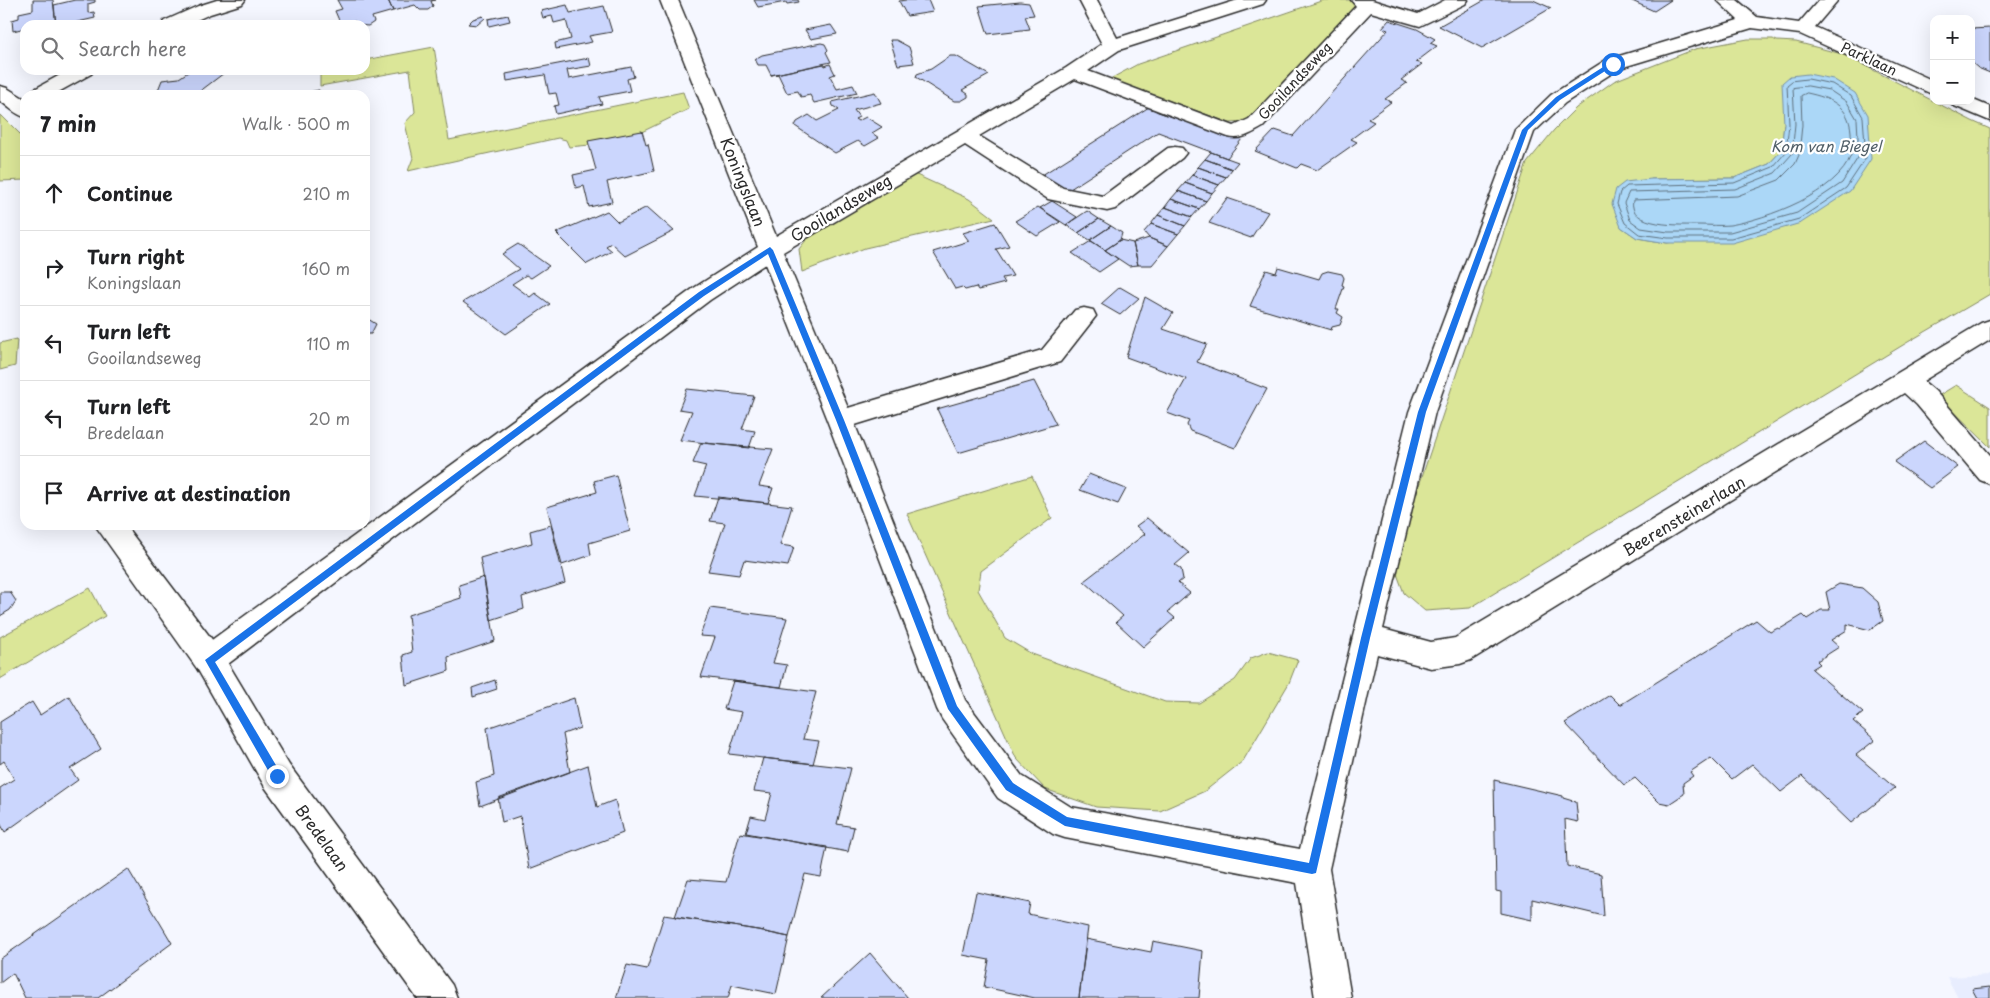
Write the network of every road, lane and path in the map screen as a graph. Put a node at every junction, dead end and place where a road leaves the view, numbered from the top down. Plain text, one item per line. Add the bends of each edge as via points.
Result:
1 (236, 0) edge
2 (668, 0) edge
3 (1088, 0) edge
4 (1257, 0) edge
5 (1459, 0) edge
6 (1726, 0) edge
7 (1829, 0) edge
8 (1363, 3) edge
9 (182, 20) edge
10 (1751, 22) junction
11 (1804, 28) junction
12 (1112, 46) junction
13 (1072, 72) junction
14 (75, 75) edge
15 (1930, 87) edge
16 (47, 90) edge
17 (0, 92) edge
18 (20, 104) edge
19 (1968, 105) edge
20 (1990, 115) edge
21 (964, 135) junction
22 (1175, 153) dead end
23 (770, 250) junction
24 (1084, 316) dead end
25 (1990, 329) edge
26 (1906, 381) junction
27 (840, 420) junction
28 (1990, 473) edge
29 (113, 530) edge
30 (1366, 638) junction
31 (209, 660) junction
32 (1312, 869) junction
33 (439, 998) edge
34 (1333, 998) edge

1 - 9 street
2 - 23 street, Koningslaan
3 - 12 street
4 - 12 street, Gooilandseweg
5 - 8 street, Gooilandseweg via 1420,20
6 - 10 street
7 - 11 street
8 - 13 street, Gooilandseweg via 1256,123 1235,133
10 - 11 street, Parklaan
10 - 30 street via 1613,64 1558,99 1525,130 1422,412
11 - 15 street, Parklaan
12 - 13 street, Gooilandseweg
13 - 21 street, Gooilandseweg
14 - 16 street
17 - 18 street
19 - 20 street
21 - 22 street via 1056,194 1107,204
21 - 23 street, Gooilandseweg
23 - 27 street, Koningslaan
23 - 31 street, Gooilandseweg via 702,294
24 - 27 street via 1051,356
25 - 26 street, Beerensteinerlaan
26 - 28 street via 1926,398
26 - 30 street, Beerensteinerlaan via 1460,651 1431,655
27 - 32 street, Koningslaan via 953,709 1010,787 1065,822
29 - 31 street, Bredelaan
30 - 32 street
31 - 33 street, Bredelaan via 277,776
32 - 34 street

